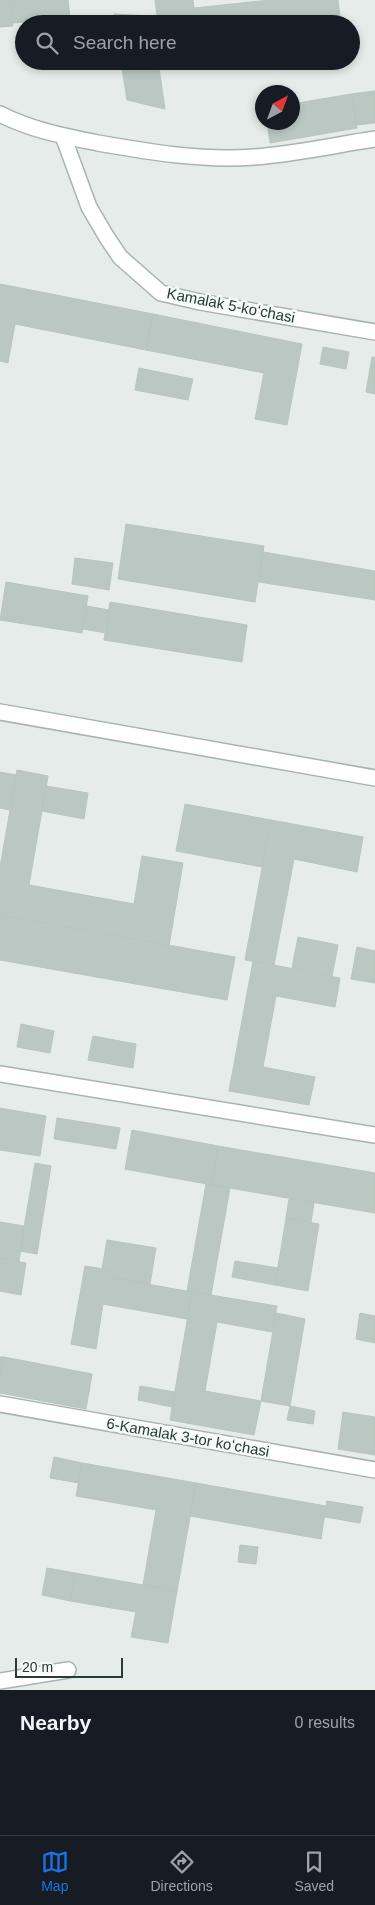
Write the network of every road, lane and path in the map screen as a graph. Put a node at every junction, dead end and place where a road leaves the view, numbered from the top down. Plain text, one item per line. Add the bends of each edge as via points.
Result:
1 (0, 114) edge
2 (63, 136) junction
3 (375, 139) edge
4 (375, 332) edge
5 (0, 712) edge
6 (375, 778) edge
7 (0, 1074) edge
8 (375, 1135) edge
9 (0, 1404) edge
10 (375, 1470) edge
11 (68, 1670) dead end
12 (0, 1681) edge

1 - 2 street
2 - 3 street via 144,151 210,158 254,157
2 - 4 street, Kamalak 5-koʻchasi via 89,208 106,236 120,257 161,293
5 - 6 street
7 - 8 street
9 - 10 street, 6-Kamalak 3-tor koʻchasi
11 - 12 street

